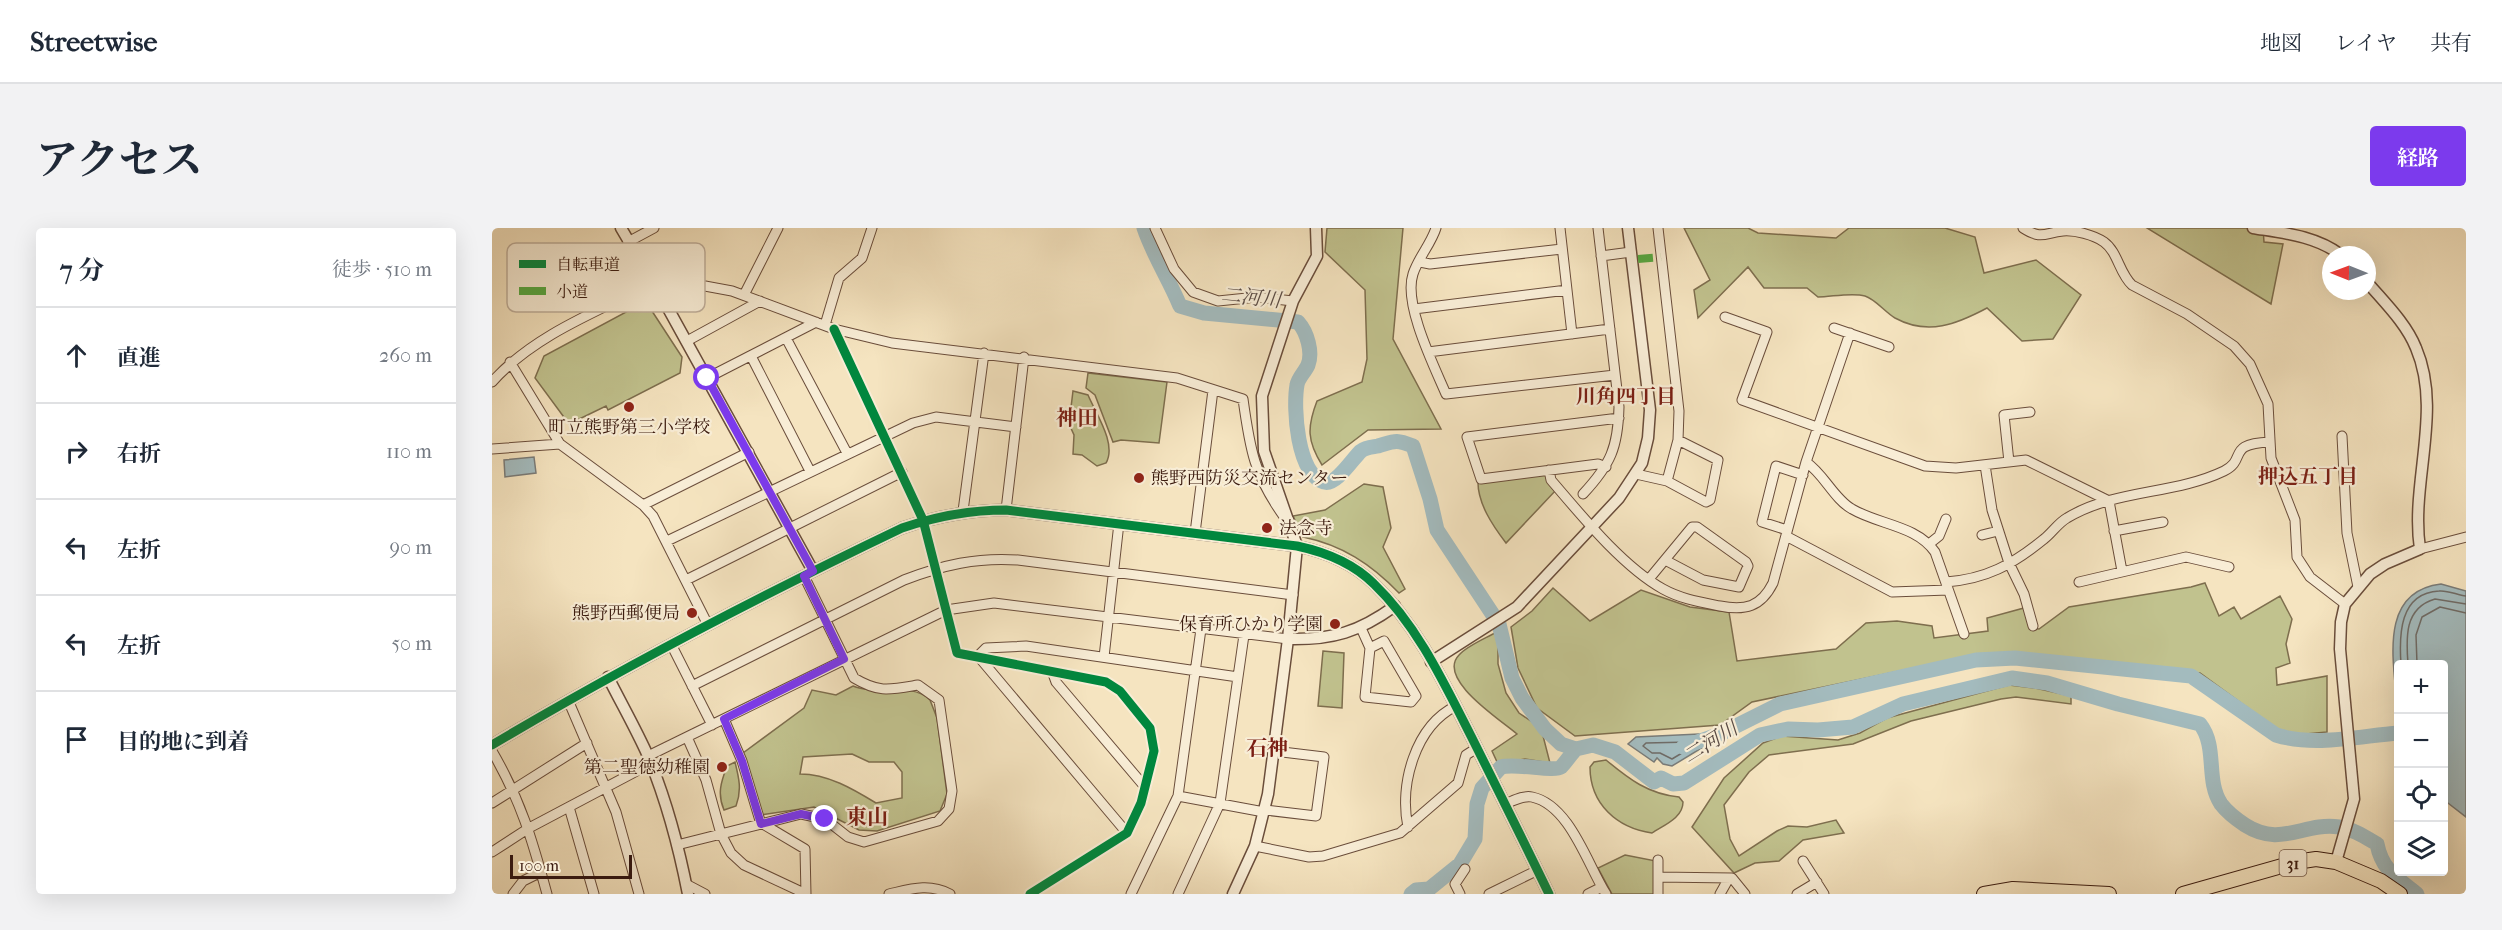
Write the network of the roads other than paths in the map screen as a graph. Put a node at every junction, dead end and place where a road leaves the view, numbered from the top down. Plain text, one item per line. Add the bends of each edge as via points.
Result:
1 (621, 228) edge
2 (654, 228) edge
3 (778, 228) edge
4 (872, 228) edge
5 (1155, 228) edge
6 (1436, 228) edge
7 (1560, 228) edge
8 (1598, 228) edge
9 (1628, 228) edge
10 (1658, 228) edge
11 (2023, 228) edge
12 (2253, 228) edge
13 (1313, 230) edge
14 (628, 242) joint
15 (2327, 246) edge
16 (1562, 249) junction
17 (1631, 252) junction
18 (1601, 256) junction
19 (1420, 262) junction
20 (705, 286) edge
21 (1567, 290) junction
22 (2376, 293) edge
23 (744, 295) junction
24 (760, 301) junction
25 (1292, 306) junction
26 (1414, 309) junction
27 (595, 312) edge
28 (670, 312) edge
29 (1725, 317) dead end
30 (825, 325) junction
31 (1834, 328) dead end
32 (1610, 329) junction
33 (1850, 333) junction
34 (1572, 334) junction
35 (786, 338) junction
36 (687, 341) junction
37 (1889, 347) dead end
38 (1428, 352) junction
39 (984, 353) junction
40 (751, 356) junction
41 (1024, 357) junction
42 (510, 362) junction
43 (1615, 375) junction
44 (707, 378) junction
45 (492, 382) edge
46 (1213, 390) junction
47 (2030, 412) dead end
48 (1619, 418) junction
49 (975, 421) junction
50 (1016, 427) junction
51 (1817, 427) junction
52 (883, 436) junction
53 (2342, 436) dead end
54 (1678, 440) junction
55 (2270, 442) junction
56 (560, 444) junction
57 (492, 449) edge
58 (749, 452) junction
59 (847, 453) junction
60 (1806, 462) junction
61 (2009, 462) junction
62 (1986, 465) junction
63 (1606, 467) junction
64 (1549, 470) junction
65 (810, 471) junction
66 (902, 472) junction
67 (1635, 474) junction
68 (1803, 475) junction
69 (1666, 481) junction
70 (771, 491) junction
71 (1583, 494) dead end
72 (2109, 501) junction
73 (644, 505) junction
74 (1006, 510) junction
75 (963, 511) junction
76 (1946, 519) dead end
77 (923, 520) junction
78 (1286, 520) junction
79 (2163, 522) dead end
80 (1119, 523) junction
81 (790, 528) junction
82 (1592, 528) junction
83 (1998, 531) junction
84 (2114, 531) junction
85 (1195, 532) junction
86 (1786, 533) junction
87 (1983, 535) dead end
88 (2466, 537) edge
89 (667, 541) junction
90 (1929, 544) junction
91 (1297, 546) junction
92 (2420, 549) junction
93 (1665, 560) junction
94 (2009, 563) junction
95 (936, 567) junction
96 (2229, 567) dead end
97 (2122, 571) junction
98 (1113, 572) junction
99 (808, 574) junction
100 (1649, 579) junction
101 (686, 580) junction
102 (2079, 582) dead end
103 (1947, 586) junction
104 (2358, 587) junction
105 (1293, 594) junction
106 (2345, 604) junction
107 (1395, 606) junction
108 (946, 610) junction
109 (1109, 616) junction
110 (825, 620) junction
111 (708, 625) junction
112 (2033, 626) dead end
113 (1361, 627) junction
114 (1201, 629) junction
115 (1964, 634) dead end
116 (1244, 635) junction
117 (1288, 639) junction
118 (671, 644) junction
119 (1370, 648) junction
120 (978, 656) junction
121 (1104, 657) junction
122 (844, 659) junction
123 (1431, 662) junction
124 (1195, 670) junction
125 (1052, 671) junction
126 (608, 677) junction
127 (1238, 677) junction
128 (692, 686) junction
129 (568, 700) junction
130 (1456, 706) junction
131 (724, 719) junction
132 (712, 725) junction
133 (687, 737) junction
134 (587, 743) junction
135 (492, 745) edge
136 (1477, 748) junction
137 (492, 751) edge
138 (1274, 752) junction
139 (649, 760) junction
140 (607, 787) junction
141 (1145, 787) junction
142 (514, 789) junction
143 (1178, 796) junction
144 (492, 803) edge
145 (1220, 803) junction
146 (1505, 804) junction
147 (569, 807) junction
148 (1264, 811) junction
149 (762, 824) junction
150 (1408, 827) junction
151 (529, 828) junction
152 (1127, 833) junction
153 (722, 834) junction
154 (677, 845) junction
155 (1255, 846) junction
156 (492, 852) edge
157 (2338, 858) junction
158 (1658, 860) dead end
159 (1803, 861) dead end
160 (1465, 869) dead end
161 (1538, 870) junction
162 (541, 872) junction
163 (1658, 877) junction
164 (1729, 878) junction
165 (1817, 882) junction
166 (687, 889) edge
167 (1604, 891) edge
168 (2021, 892) edge
169 (513, 894) edge
170 (547, 894) edge
171 (594, 894) edge
172 (639, 894) edge
173 (705, 894) edge
174 (806, 894) edge
175 (889, 894) edge
176 (950, 894) edge
177 (1030, 894) edge
178 (1131, 894) edge
179 (1178, 894) edge
180 (1233, 894) edge
181 (1460, 894) edge
182 (1489, 894) edge
183 (1549, 894) edge
184 (1588, 894) edge
185 (1658, 894) edge
186 (1720, 894) edge
187 (1746, 894) edge
188 (1797, 894) edge
189 (1824, 894) edge
190 (1984, 894) edge
191 (2109, 894) edge
192 (2183, 894) edge
193 (2400, 894) edge

1 - 14 street
2 - 14 street
3 - 23 street
4 - 30 street via 862,258 839,279
5 - 25 street via 1174,269 1193,292 1218,301 1257,297
6 - 19 street
7 - 16 street
8 - 18 street
9 - 17 street
10 - 54 street via 1679,411
11 - 55 street via 2041,236 2072,232 2104,242 2132,285 2187,314 2234,346 2250,364 2268,404
12 - 15 street via 2303,237
13 - 25 street via 1317,256
16 - 19 street
16 - 21 street
17 - 18 street
17 - 67 street via 1650,410 1648,438
18 - 32 street
19 - 26 street via 1412,275
20 - 23 street
21 - 26 street
21 - 34 street
22 - 92 street via 2401,322 2423,367 2426,411 2416,525
23 - 24 street
24 - 30 street
24 - 36 street
25 - 78 street via 1262,396 1267,460
26 - 38 street
27 - 42 street
28 - 36 street
29 - 51 street via 1767,332 1742,400
30 - 35 street
30 - 39 street via 892,343
30 - 52 street
31 - 33 street
32 - 34 street
32 - 43 street
33 - 37 street
33 - 51 street
34 - 38 street
35 - 40 street
35 - 59 street
36 - 44 street
38 - 43 street via 1446,394
39 - 41 street
39 - 49 street
40 - 44 street
40 - 65 street
41 - 46 street via 1176,378
41 - 50 street
42 - 45 street
42 - 56 street
43 - 48 street
44 - 58 street
46 - 78 street via 1243,399 1251,456 1265,490
46 - 85 street
47 - 61 street via 2004,415
48 - 63 street via 1615,451
48 - 64 street via 1467,437 1481,479
49 - 50 street
49 - 52 street via 936,417
49 - 75 street
50 - 74 street
51 - 60 street
51 - 62 street via 1925,466
52 - 59 street
52 - 66 street
53 - 104 street via 2347,532
54 - 69 street
54 - 69 street via 1718,460 1710,500 1706,502
55 - 72 street via 2249,443 2227,469 2190,484
55 - 106 street via 2274,470 2295,520 2297,557 2310,576
56 - 57 street
56 - 73 street
58 - 70 street
58 - 73 street
59 - 65 street
60 - 68 street
60 - 90 street via 1850,509 1919,536
61 - 62 street
61 - 72 street via 2026,460
62 - 83 street
63 - 64 street via 1598,464
63 - 71 street
64 - 82 street via 1551,480
65 - 70 street
66 - 77 street
66 - 81 street
67 - 69 street
67 - 82 street
68 - 86 street
68 - 86 street via 1776,466 1762,522
70 - 81 street
70 - 89 street
72 - 84 street
72 - 94 street via 2067,518
73 - 89 street
74 - 75 street
74 - 80 street
75 - 77 street
76 - 90 street via 1939,536
77 - 95 street
77 - 99 street
78 - 91 street
79 - 84 street
80 - 85 street
80 - 98 street
81 - 99 street
81 - 101 street
82 - 100 street
82 - 123 street via 1508,614
83 - 87 street
83 - 94 street
84 - 97 street
85 - 91 street
86 - 100 street via 1767,595 1747,608 1682,598
86 - 103 street via 1892,592
88 - 92 street
89 - 101 street
90 - 103 street
91 - 105 street
91 - 107 street via 1342,562 1372,582
92 - 104 street via 2385,564
93 - 93 street via 1692,527 1697,527 1748,566 1739,586 1702,579
93 - 100 street
94 - 103 street via 1981,578
94 - 112 street
95 - 98 street via 999,559
95 - 108 street
95 - 110 street
96 - 97 street via 2186,557
97 - 102 street
98 - 105 street
98 - 109 street
99 - 110 street
99 - 111 street
101 - 111 street
103 - 115 street
104 - 106 street
105 - 117 street
106 - 157 street via 2340,649 2353,806
107 - 113 street
107 - 123 street
108 - 109 street via 994,603
108 - 120 street via 957,653
108 - 122 street
109 - 114 street
109 - 121 street
110 - 122 street
110 - 128 street
111 - 118 street
113 - 117 street via 1331,638
113 - 119 street
114 - 116 street
114 - 124 street
116 - 117 street
116 - 127 street
117 - 138 street
118 - 126 street
118 - 128 street
119 - 119 street via 1384,641 1416,696 1411,702 1365,697
120 - 121 street via 986,648 1026,646
120 - 125 street
120 - 152 street
121 - 124 street
122 - 131 street
122 - 149 street via 854,678 869,688 883,691 918,686 939,700 952,791 949,809 938,821 864,842 848,837 825,819 801,814
123 - 130 street
124 - 127 street
124 - 143 street
125 - 141 street via 1056,682
125 - 141 street via 1106,682 1120,691 1150,728 1154,751
126 - 129 street
126 - 139 street
127 - 145 street
128 - 132 street
129 - 134 street
129 - 135 street
130 - 136 street
130 - 150 street via 1446,711 1411,760
131 - 132 street
131 - 149 street
132 - 133 street
133 - 139 street
133 - 153 street via 706,780
134 - 140 street
134 - 142 street
136 - 146 street
136 - 150 street via 1467,755 1458,783
137 - 142 street
138 - 148 street
138 - 148 street via 1324,758 1317,816
139 - 140 street
139 - 154 street
140 - 147 street
140 - 172 street
141 - 152 street
142 - 144 street
142 - 151 street
143 - 145 street
143 - 178 street
145 - 148 street
145 - 179 street
146 - 161 street
146 - 167 street via 1534,797 1557,813 1578,839
147 - 151 street
147 - 171 street
148 - 155 street
149 - 153 street
149 - 174 street via 805,849
150 - 155 street via 1387,839 1323,856 1309,857
151 - 156 street
151 - 162 street
152 - 177 street
153 - 154 street
153 - 174 street via 731,853 744,865
154 - 166 street
155 - 180 street
157 - 192 main road, 31 via 2296,862
157 - 193 main road, 31
158 - 163 street
159 - 165 street
160 - 181 street via 1455,884
161 - 182 street
161 - 183 street
162 - 169 street via 523,881
162 - 170 street
163 - 164 street
163 - 185 street
164 - 186 street
164 - 187 street
165 - 188 street
165 - 189 street
166 - 173 street
167 - 184 street
168 - 190 main road
168 - 191 main road
175 - 176 street via 922,886

